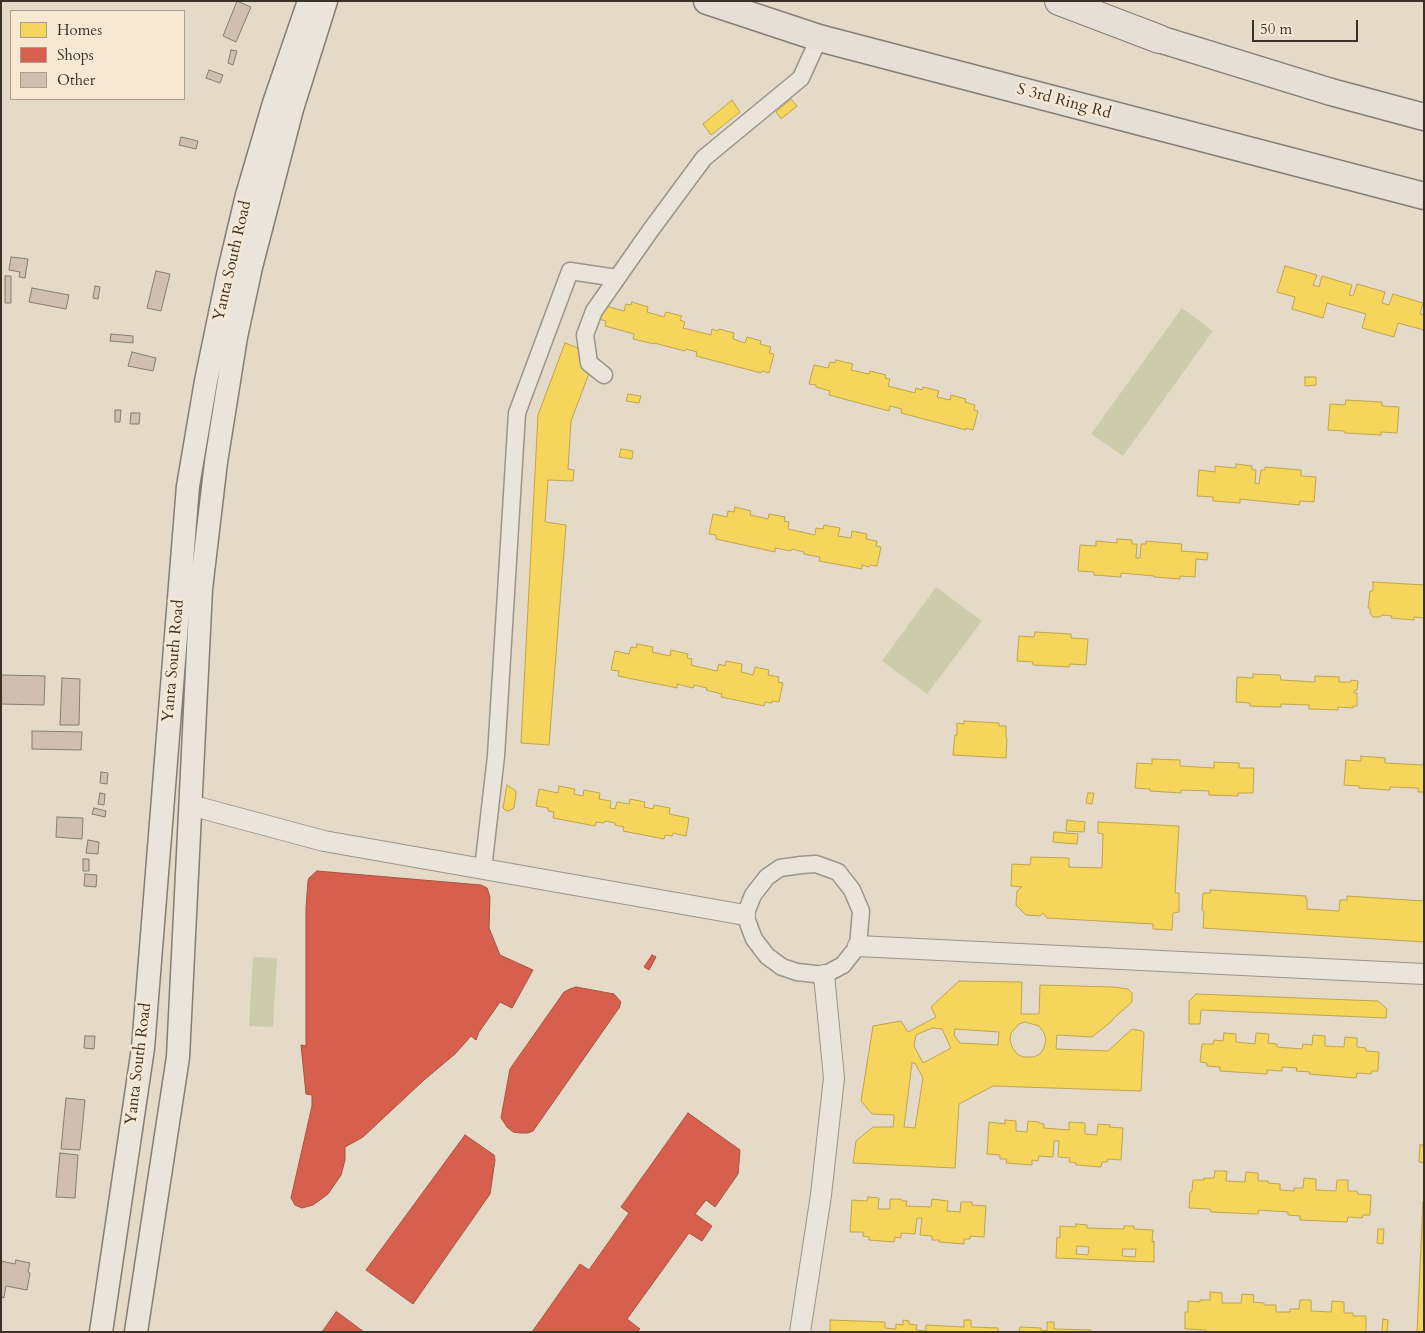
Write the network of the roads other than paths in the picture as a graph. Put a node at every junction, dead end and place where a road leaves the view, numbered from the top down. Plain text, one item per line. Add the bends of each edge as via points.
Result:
1 (309, 1) edge
2 (326, 1) edge
3 (707, 1) edge
4 (1059, 1) edge
5 (819, 38) junction
6 (1159, 39) joint
7 (1424, 117) edge
8 (1424, 196) edge
9 (617, 278) junction
10 (604, 375) dead end
11 (190, 805) junction
12 (483, 869) junction
13 (745, 915) junction
14 (858, 946) junction
15 (1424, 974) edge
16 (824, 975) junction
17 (101, 1332) edge
18 (136, 1332) edge
19 (800, 1332) edge

1 - 17 main road, Yanta South Road via 247,196 206,381 188,486 143,1048
2 - 11 main road, Yanta South Road via 271,187 236,337 216,462 201,589
3 - 5 highway, S 3rd Ring Rd
4 - 6 highway
5 - 8 highway, S 3rd Ring Rd
5 - 9 street via 801,78 704,158
6 - 7 highway
9 - 10 street via 594,311 585,335 589,362
9 - 12 street via 570,271 517,413 496,756
11 - 12 street via 324,841
11 - 18 main road, Yanta South Road via 178,1057
12 - 13 street
13 - 14 street via 753,895 767,877 780,868 816,864 838,872 852,890 861,911
13 - 16 street via 754,939 767,956 782,967 797,972
14 - 15 street
14 - 16 street via 843,966
16 - 19 street via 834,1078 821,1195

